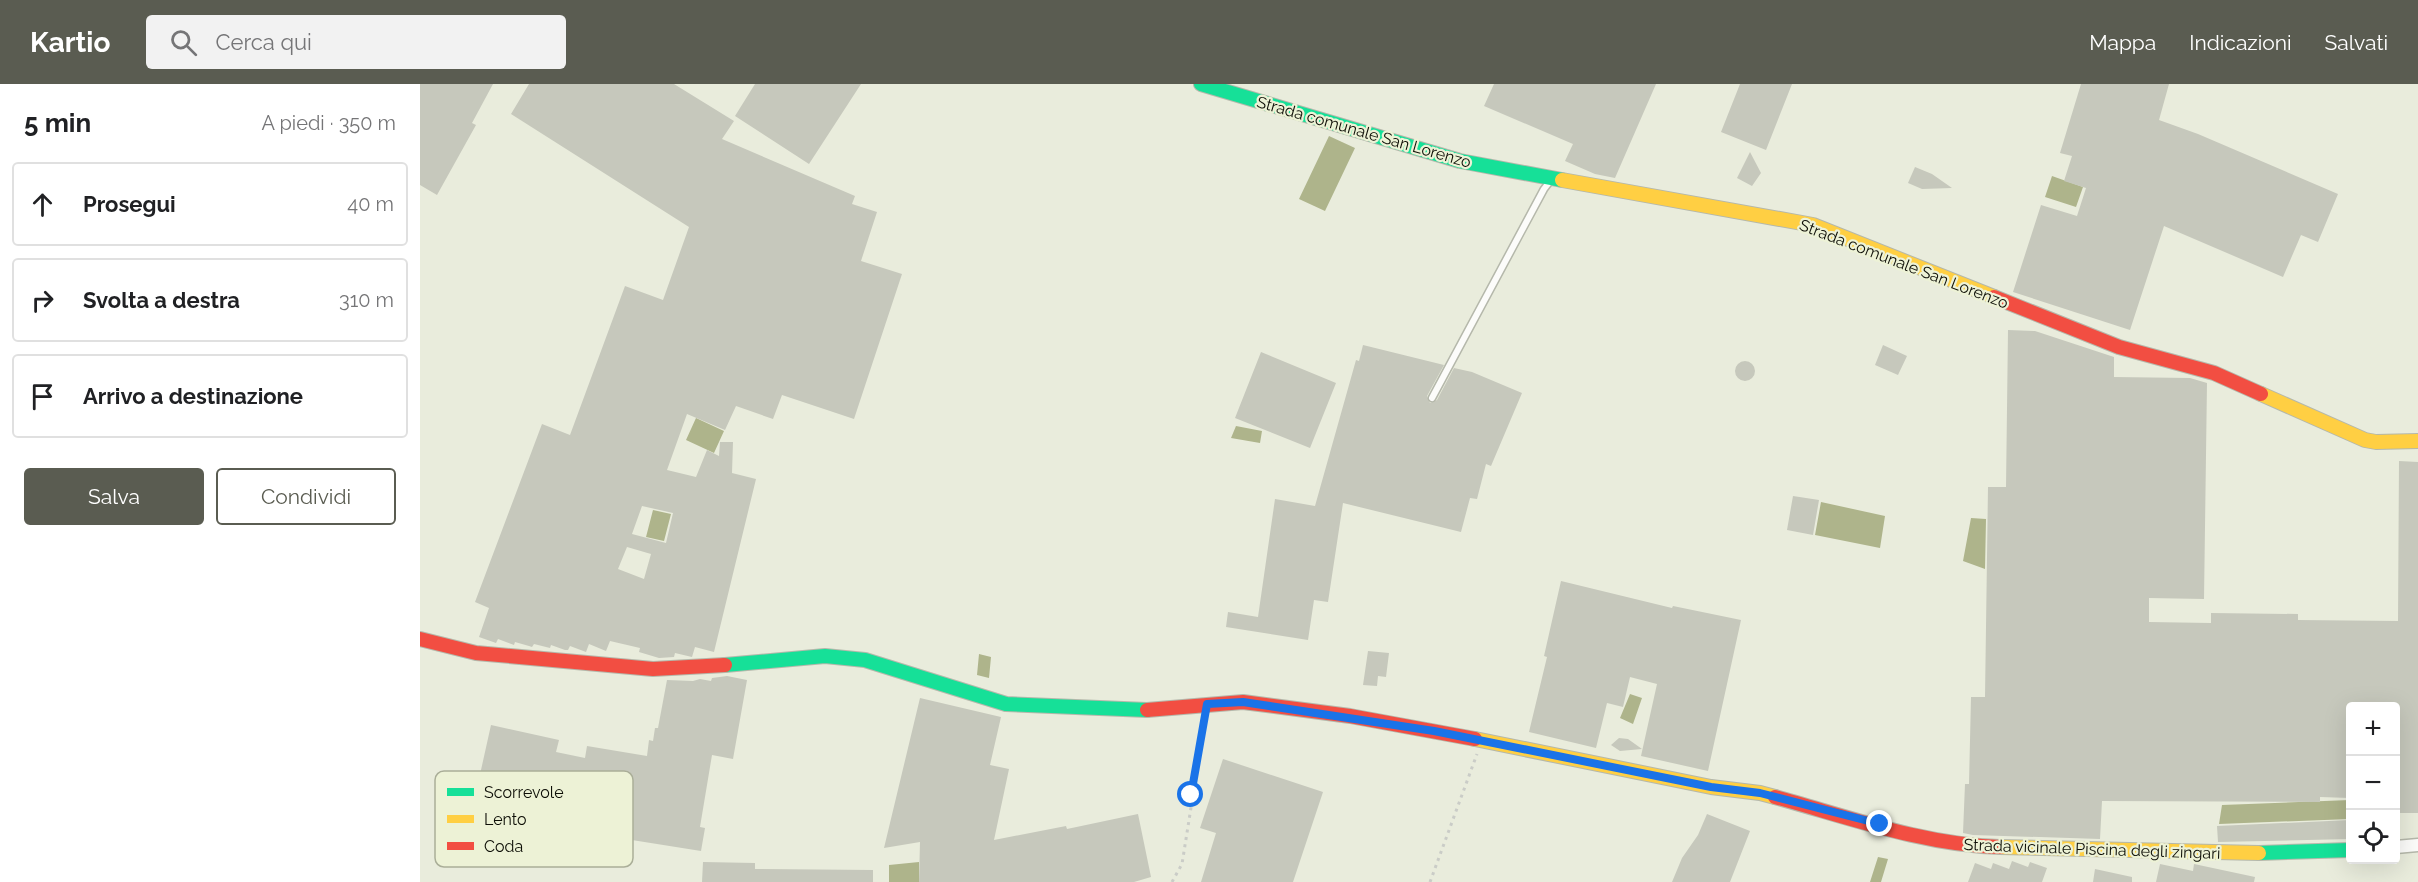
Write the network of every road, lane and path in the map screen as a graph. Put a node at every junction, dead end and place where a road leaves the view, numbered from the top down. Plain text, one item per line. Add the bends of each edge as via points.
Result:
1 (1201, 84) edge
2 (1553, 177) junction
3 (1432, 399) dead end
4 (2418, 441) edge
5 (420, 639) edge
6 (1207, 704) junction
7 (1482, 741) junction
8 (2418, 845) edge
9 (2400, 847) edge
10 (2346, 850) edge
11 (1172, 882) edge
12 (1430, 882) edge

1 - 2 street, Strada comunale San Lorenzo via 1460,161
2 - 3 lane
2 - 4 street, Strada comunale San Lorenzo via 1813,225 2120,347 2214,373 2365,440
5 - 6 street, Strada vicinale Piscina degli zingari via 476,653 653,669 843,656 1006,705 1160,711
6 - 7 street, Strada vicinale Piscina degli zingari via 1243,702 1315,711
6 - 11 path via 1182,864
7 - 10 street, Strada vicinale Piscina degli zingari via 1711,787 1760,793 1972,846 2242,854
7 - 12 path
8 - 9 street

